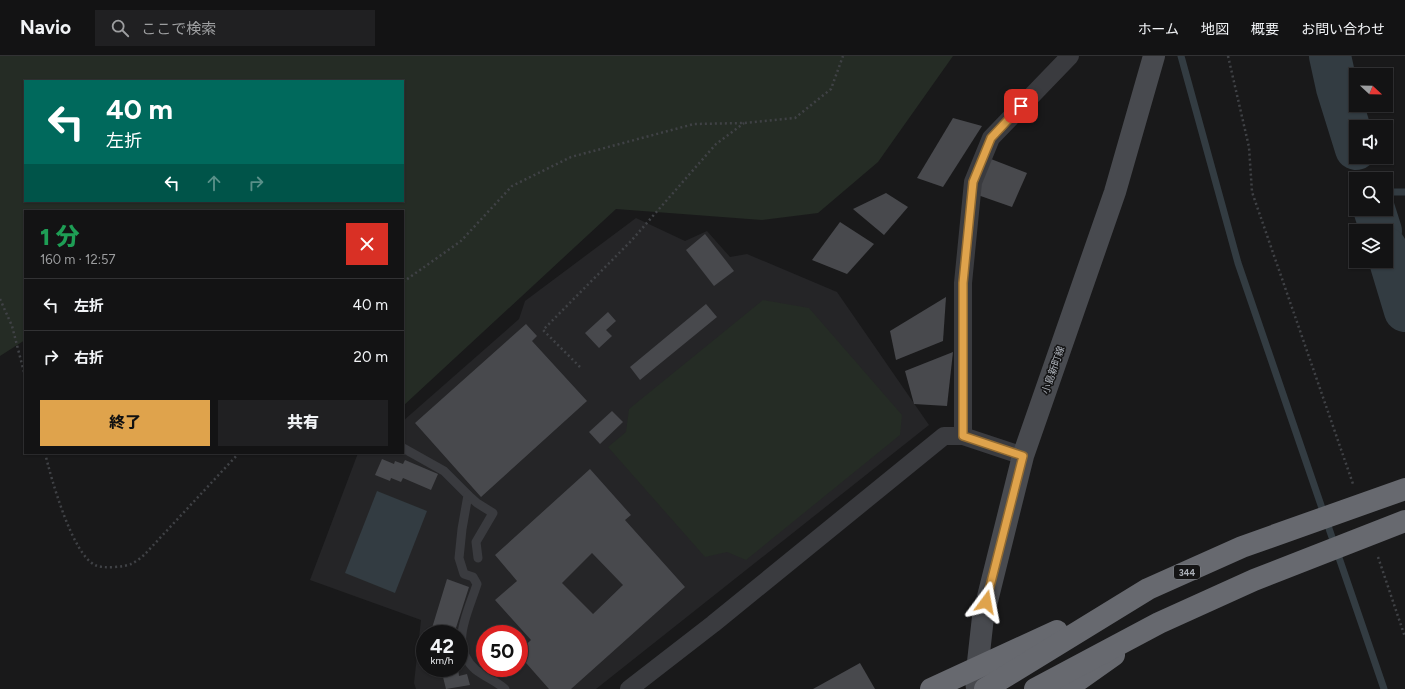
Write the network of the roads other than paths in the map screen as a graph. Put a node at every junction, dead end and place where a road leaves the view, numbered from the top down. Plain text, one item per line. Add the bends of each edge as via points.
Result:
1 (1070, 56) edge
2 (1154, 56) edge
3 (963, 436) junction
4 (404, 449) edge
5 (1023, 456) junction
6 (1405, 489) edge
7 (468, 495) junction
8 (1405, 521) edge
9 (478, 558) dead end
10 (1148, 589) junction
11 (1159, 623) junction
12 (504, 689) edge
13 (629, 689) edge
14 (931, 689) edge
15 (977, 689) edge
16 (985, 689) edge
17 (1035, 689) edge
18 (1066, 689) edge

1 - 3 street via 991,138 973,182 963,283
2 - 5 main road, 小島新町線 via 1115,192
3 - 5 street
3 - 13 street via 944,436
4 - 7 lane via 444,471
5 - 15 main road, 小島新町線 via 983,616
6 - 10 highway, 344, bridge via 1242,547
7 - 9 lane via 493,513 476,542
7 - 12 lane via 459,558 464,574 473,577 477,584 462,632 461,646 468,662
8 - 11 highway, bridge via 1254,580
10 - 14 highway, bridge
10 - 16 highway, 344, bridge
11 - 17 highway, bridge
11 - 18 highway, bridge

